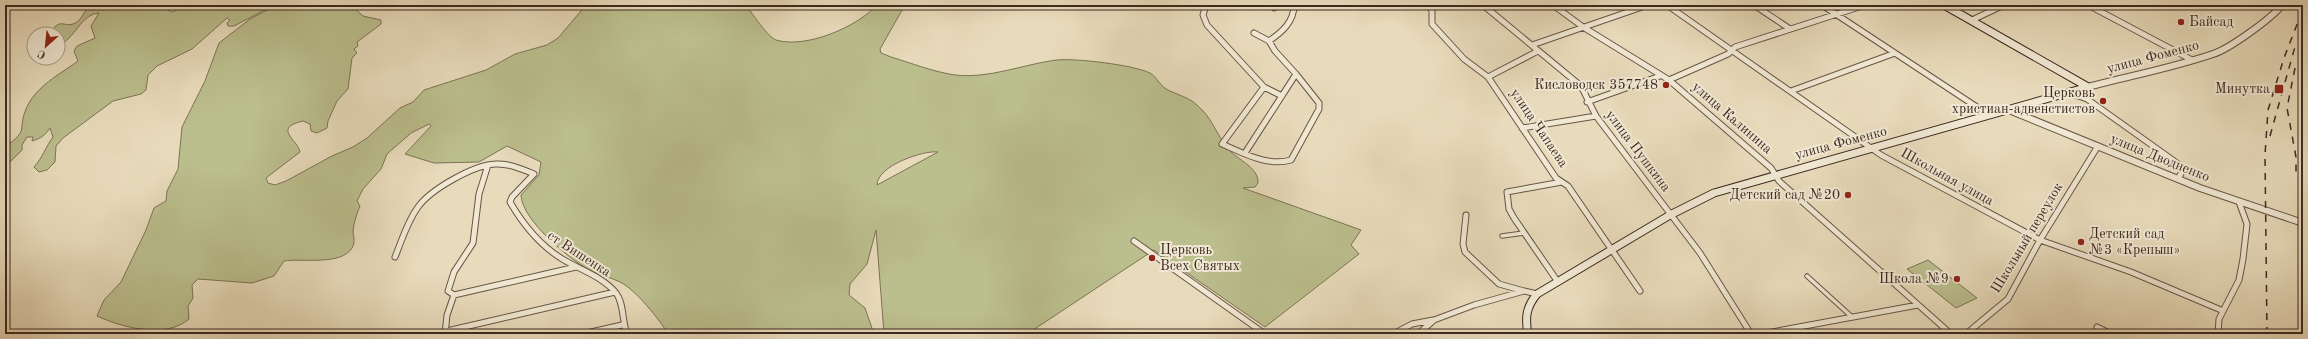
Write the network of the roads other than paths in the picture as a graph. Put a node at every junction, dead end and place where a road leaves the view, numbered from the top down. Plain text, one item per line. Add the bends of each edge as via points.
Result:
1 (1206, 5) edge
2 (1294, 5) edge
3 (1428, 5) edge
4 (1483, 5) edge
5 (1553, 5) edge
6 (1648, 5) edge
7 (1667, 5) edge
8 (1754, 5) edge
9 (1822, 5) edge
10 (1864, 5) edge
11 (1944, 5) edge
12 (2004, 5) edge
13 (2088, 5) edge
14 (2282, 5) edge
15 (1836, 15) junction
16 (1972, 20) junction
17 (1583, 27) junction
18 (1790, 29) junction
19 (1254, 33) dead end
20 (1270, 41) junction
21 (1532, 45) junction
22 (1538, 51) junction
23 (1731, 51) junction
24 (1895, 53) junction
25 (2192, 60) junction
26 (1296, 74) junction
27 (1660, 76) junction
28 (1488, 77) junction
29 (1668, 80) junction
30 (1264, 87) junction
31 (2088, 87) junction
32 (1791, 91) junction
33 (2070, 93) junction
34 (1282, 96) junction
35 (1587, 102) junction
36 (2009, 110) junction
37 (1989, 115) junction
38 (1596, 116) junction
39 (1522, 128) junction
40 (2098, 146) junction
41 (1870, 149) junction
42 (1245, 152) junction
43 (488, 165) junction
44 (1775, 175) junction
45 (2178, 179) junction
46 (1562, 182) junction
47 (2239, 202) junction
48 (1670, 214) junction
49 (1466, 215) dead end
50 (2303, 223) edge
51 (1524, 233) junction
52 (1502, 236) dead end
53 (2040, 240) junction
54 (1134, 241) dead end
55 (1612, 250) junction
56 (395, 257) dead end
57 (576, 267) junction
58 (1807, 276) dead end
59 (1558, 282) junction
60 (1524, 291) junction
61 (1640, 291) dead end
62 (615, 292) junction
63 (1537, 294) junction
64 (454, 296) junction
65 (1918, 305) junction
66 (2221, 310) junction
67 (1852, 317) junction
68 (1434, 320) junction
69 (622, 325) junction
70 (2096, 327) dead end
71 (1791, 328) junction
72 (446, 332) edge
73 (582, 334) edge
74 (627, 334) edge
75 (1265, 334) edge
76 (1393, 334) edge
77 (1418, 334) edge
78 (1528, 334) edge
79 (1751, 334) edge
80 (1761, 334) edge
81 (1796, 334) edge
82 (1951, 334) edge
83 (1966, 334) edge
84 (2111, 334) edge
85 (2218, 334) edge

1 - 30 street via 1203,15 1207,25
2 - 20 street via 1294,13 1284,30
3 - 28 street, улица Чапаева via 1436,30 1464,59
4 - 21 street, улица Пушкина
5 - 17 street, улица Калинина
6 - 17 street
7 - 23 street, Школьная улица
8 - 18 street
9 - 15 street
10 - 15 street
11 - 16 main road
12 - 16 street
13 - 25 street
14 - 25 street, улица Фоменко via 2276,14 2214,54
15 - 18 street
15 - 24 street
16 - 31 main road
17 - 21 street
17 - 27 street, улица Калинина
18 - 23 street via 1735,47
19 - 20 street
20 - 26 street via 1275,51
21 - 22 street, улица Пушкина
22 - 28 street
22 - 35 street, улица Пушкина via 1581,86
23 - 29 street
23 - 32 street, Школьная улица
24 - 32 street
24 - 37 street
25 - 31 street, улица Фоменко
26 - 34 street
26 - 42 street via 1319,102 1319,109 1291,160 1284,164
27 - 29 street, улица Калинина
27 - 35 street
28 - 39 street, улица Чапаева
29 - 44 street, улица Калинина via 1771,168
30 - 34 street
30 - 42 street via 1222,144
31 - 33 main road, улица Фоменко
32 - 41 street, Школьная улица
33 - 36 main road, улица Фоменко
33 - 45 street via 2087,99 2184,168
34 - 42 street
35 - 38 street, улица Пушкина
36 - 37 main road, улица Фоменко
36 - 40 street, улица Дводненко
37 - 41 main road, улица Фоменко
38 - 39 street
38 - 48 street, улица Пушкина
39 - 46 street, улица Чапаева via 1556,178
40 - 45 street, улица Дводненко
40 - 53 street, Школьный переулок
41 - 44 main road, улица Фоменко
41 - 53 street, Школьная улица
43 - 56 street, ст Вишенка via 445,186 422,202 407,227
43 - 57 street, ст Вишенка via 510,166 534,174 510,202 536,240
43 - 64 street via 479,194 472,243 450,282 448,291
44 - 48 main road, улица Фоменко via 1714,193
44 - 65 street, улица Калинина
45 - 47 street, улица Дводненко
46 - 51 street via 1507,192 1509,209
46 - 55 street, улица Чапаева via 1568,186
47 - 50 street, улица Дводненко
47 - 66 street via 2247,220 2244,252 2238,281
48 - 55 main road, улица Фоменко
48 - 79 street, улица Пушкина via 1700,253
49 - 60 street via 1464,244 1471,260 1499,284
51 - 52 street
51 - 59 street
53 - 66 street, Школьная улица via 2131,272
53 - 83 street, Школьный переулок via 2008,300
54 - 75 street
55 - 59 main road, улица Фоменко
55 - 61 street, улица Чапаева
57 - 62 street, ст Вишенка via 597,277
57 - 64 street
58 - 67 street
59 - 63 main road, улица Фоменко
60 - 63 street
60 - 68 street
62 - 69 street, ст Вишенка via 619,297
62 - 72 street
63 - 78 main road via 1525,313
64 - 72 street via 447,315
65 - 67 street
65 - 82 street, улица Калинина
66 - 85 street via 2216,324
67 - 71 street
68 - 76 street via 1412,324
68 - 77 street
69 - 73 street
69 - 74 street, ст Вишенка
70 - 84 street
71 - 80 street
71 - 81 street

